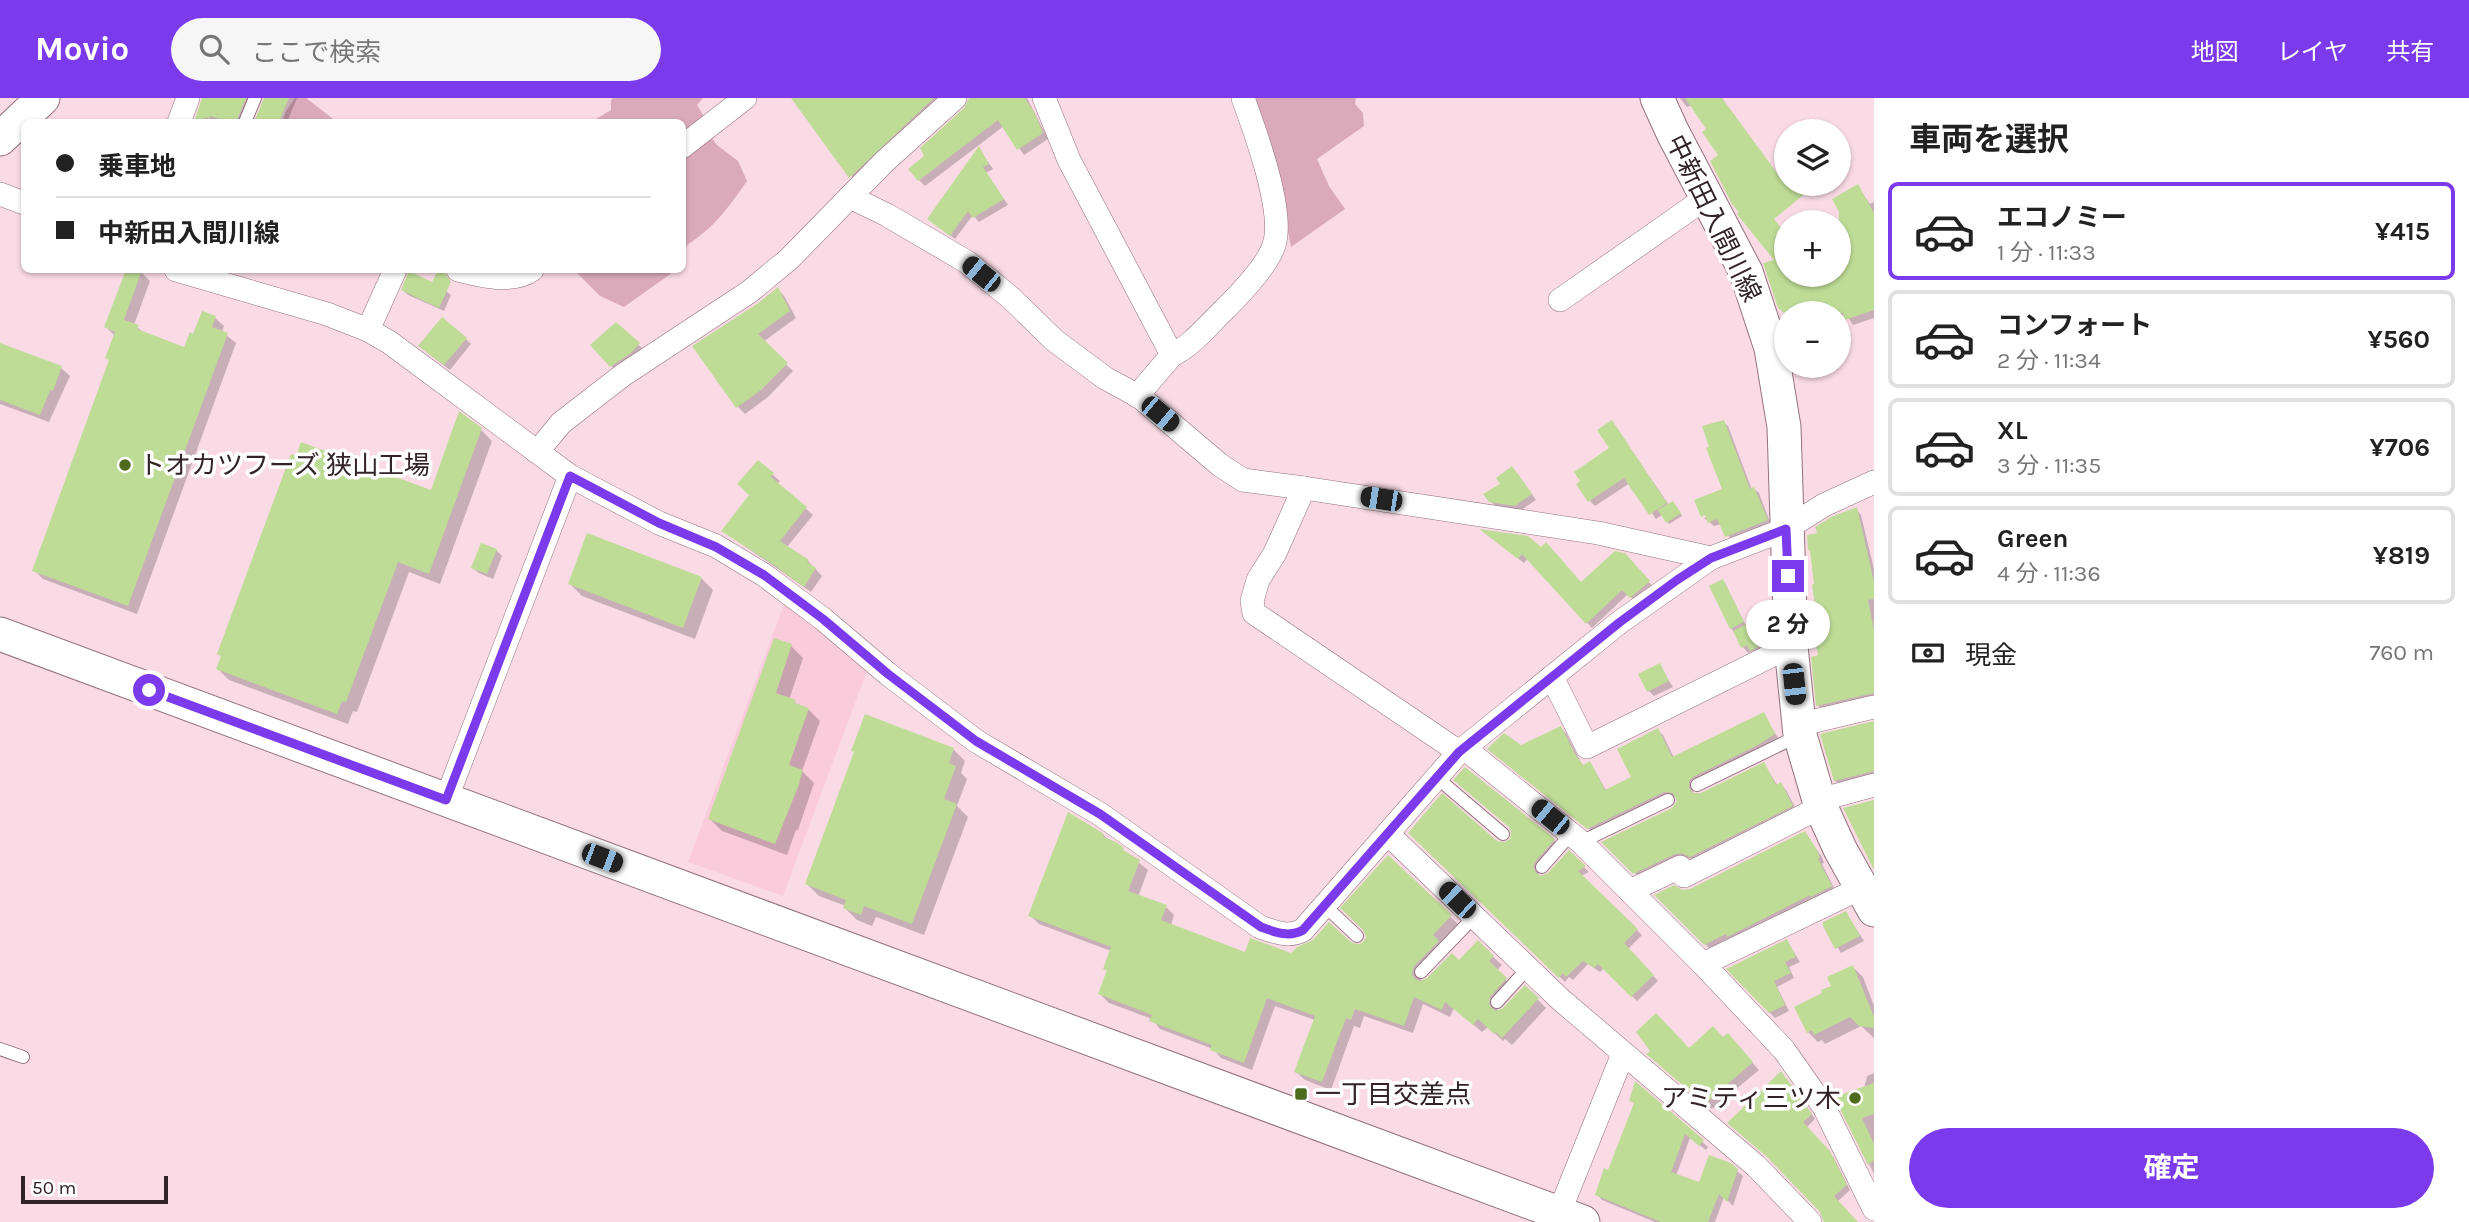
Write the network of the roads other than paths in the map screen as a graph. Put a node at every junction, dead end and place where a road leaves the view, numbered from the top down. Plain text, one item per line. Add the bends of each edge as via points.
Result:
1 (43, 98) edge
2 (188, 98) edge
3 (255, 98) edge
4 (745, 98) edge
5 (955, 98) edge
6 (1044, 98) edge
7 (1243, 98) edge
8 (1657, 98) edge
9 (180, 119) edge
10 (246, 119) edge
11 (0, 139) edge
12 (686, 144) edge
13 (0, 194) edge
14 (850, 197) junction
15 (1707, 197) junction
16 (21, 202) edge
17 (186, 273) edge
18 (394, 273) edge
19 (473, 273) edge
20 (528, 273) edge
21 (1560, 300) dead end
22 (368, 330) junction
23 (1172, 355) junction
24 (1137, 396) junction
25 (537, 452) junction
26 (570, 476) junction
27 (1874, 482) edge
28 (1304, 488) junction
29 (1786, 529) junction
30 (1711, 558) junction
31 (0, 634) edge
32 (1791, 646) junction
33 (1552, 677) junction
34 (1874, 707) edge
35 (1799, 730) junction
36 (1461, 750) junction
37 (1436, 777) junction
38 (1696, 785) dead end
39 (1874, 785) edge
40 (446, 800) junction
41 (1668, 800) dead end
42 (1820, 803) junction
43 (1388, 834) junction
44 (1503, 834) dead end
45 (1576, 838) junction
46 (1542, 867) dead end
47 (1630, 891) junction
48 (1868, 899) edge
49 (1325, 906) junction
50 (1474, 917) junction
51 (1357, 936) dead end
52 (1703, 964) junction
53 (1528, 968) junction
54 (1422, 972) dead end
55 (1496, 1002) dead end
56 (0, 1049) edge
57 (1623, 1054) junction
58 (23, 1057) dead end
59 (1874, 1209) edge
60 (1566, 1219) edge
61 (1810, 1222) edge

1 - 11 street
2 - 9 street
3 - 10 lane
4 - 12 street
5 - 14 street
6 - 23 street via 1069,160
7 - 23 street via 1268,172 1275,245 1237,297 1184,350
8 - 15 street, 中新田入間川線
13 - 16 street
14 - 24 street via 967,262 1054,340
14 - 25 street via 769,276 561,423
15 - 21 street
15 - 29 street, 中新田入間川線 via 1746,272 1771,348 1784,427
17 - 22 street
18 - 22 street
19 - 20 street via 502,279
22 - 25 street
23 - 24 street
24 - 28 street via 1243,480
25 - 26 street
26 - 40 street
26 - 49 street via 764,575 976,741 1100,814 1261,927 1297,934
27 - 29 street
28 - 30 street via 1598,533
28 - 36 street via 1258,580 1254,613
29 - 30 street
29 - 32 street, 中新田入間川線
30 - 33 street
31 - 40 street
32 - 33 street via 1587,747
32 - 35 street, 中新田入間川線
33 - 36 street
34 - 35 street
35 - 38 lane
35 - 42 street, 中新田入間川線
36 - 37 street
36 - 45 street
37 - 43 street
37 - 44 lane
39 - 42 street
40 - 60 street
41 - 45 lane
42 - 47 street via 1684,876 1680,867
42 - 48 street, 中新田入間川線
43 - 49 street
43 - 50 street
45 - 46 lane
45 - 47 street
47 - 52 street
48 - 52 street
49 - 51 lane
50 - 53 street
50 - 54 lane
52 - 59 street via 1784,1050 1824,1107
53 - 55 lane
53 - 57 street
56 - 58 lane
57 - 60 street
57 - 61 street via 1756,1166

